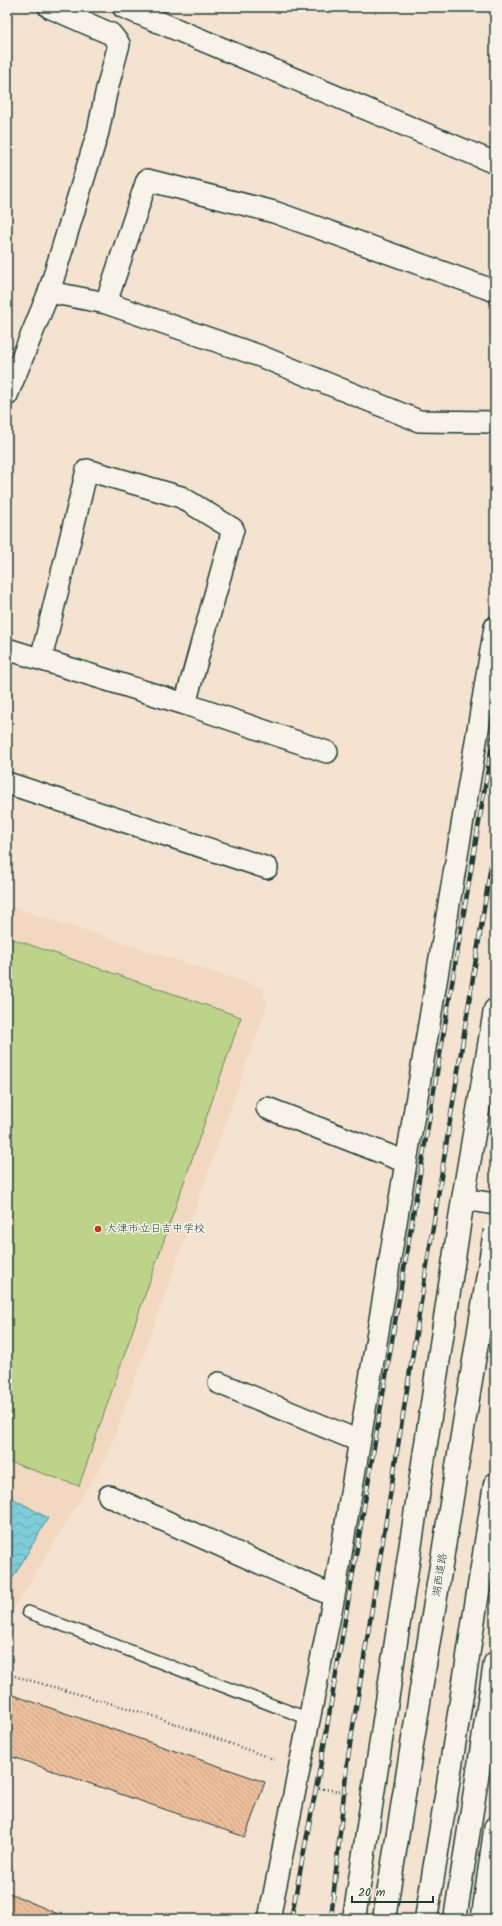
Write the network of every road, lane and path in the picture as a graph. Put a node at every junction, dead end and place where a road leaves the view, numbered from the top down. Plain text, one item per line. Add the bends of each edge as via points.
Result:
1 (49, 7) edge
2 (122, 7) edge
3 (111, 34) junction
4 (495, 163) edge
5 (495, 291) edge
6 (49, 292) junction
7 (106, 303) junction
8 (7, 396) edge
9 (495, 422) edge
10 (495, 626) edge
11 (7, 649) edge
12 (41, 659) junction
13 (185, 704) junction
14 (328, 752) dead end
15 (7, 783) edge
16 (267, 868) dead end
17 (495, 1010) edge
18 (266, 1108) dead end
19 (406, 1162) junction
20 (463, 1199) junction
21 (495, 1204) edge
22 (495, 1231) edge
23 (220, 1383) dead end
24 (359, 1441) junction
25 (495, 1484) edge
26 (110, 1496) dead end
27 (334, 1596) junction
28 (28, 1612) dead end
29 (495, 1662) edge
30 (11, 1675) dead end
31 (310, 1719) junction
32 (300, 1769) junction
33 (467, 1836) junction
34 (494, 1836) edge
35 (487, 1909) edge
36 (269, 1919) edge
37 (354, 1919) edge
38 (384, 1919) edge
39 (426, 1919) edge
40 (455, 1919) edge

1 - 3 street
2 - 3 street
2 - 4 street
3 - 6 street via 119,44 98,132
5 - 7 street via 274,212 147,180
6 - 7 street
6 - 8 street
7 - 9 street via 260,356 419,421
10 - 19 street
11 - 12 street
12 - 13 street
12 - 13 street via 87,470 181,497 233,529
13 - 14 street
15 - 16 street
17 - 20 main road
18 - 19 street
19 - 24 street
20 - 21 street
20 - 37 main road
22 - 38 main road, 湖西道路, bridge
23 - 24 street
24 - 27 street
25 - 39 main road, bridge
26 - 27 street
27 - 31 street
28 - 31 lane
29 - 33 main road
30 - 32 path via 148,1714
31 - 32 street
32 - 36 street
33 - 34 street
33 - 40 main road
34 - 35 street

